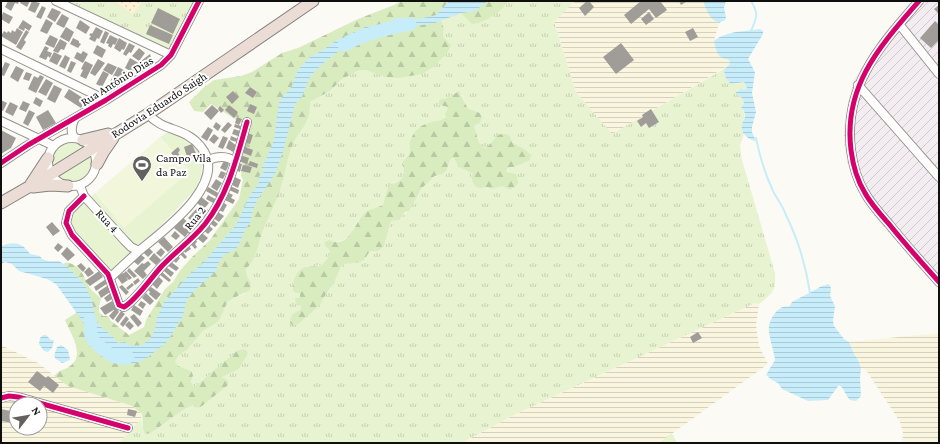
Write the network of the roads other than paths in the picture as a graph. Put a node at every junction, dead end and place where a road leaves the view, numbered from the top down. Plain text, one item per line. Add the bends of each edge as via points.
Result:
1 (56, 1) edge
2 (199, 1) edge
3 (313, 1) edge
4 (919, 1) edge
5 (900, 24) junction
6 (1, 49) edge
7 (171, 55) junction
8 (939, 74) edge
9 (858, 85) junction
10 (106, 100) junction
11 (148, 114) junction
12 (75, 118) junction
13 (1, 122) edge
14 (247, 122) dead end
15 (118, 131) junction
16 (39, 139) junction
17 (79, 139) junction
18 (54, 146) junction
19 (93, 148) junction
20 (48, 158) junction
21 (208, 160) junction
22 (235, 162) junction
23 (1, 163) edge
24 (97, 164) junction
25 (51, 174) junction
26 (939, 177) edge
27 (68, 186) junction
28 (80, 186) junction
29 (28, 187) junction
30 (84, 196) junction
31 (1, 203) edge
32 (139, 251) junction
33 (110, 278) junction
34 (939, 282) edge
35 (1, 398) edge
36 (128, 428) dead end

1 - 7 street
2 - 7 street, Rua Antônio Dias
3 - 11 highway, Rodovia Eduardo Saigh
4 - 5 street
5 - 8 street
5 - 9 street via 873,58
6 - 10 street
7 - 10 street, Rua Antônio Dias via 150,73
9 - 26 street
9 - 34 street via 850,120 850,137 859,182 879,213
10 - 12 street, Rua Antônio Dias
11 - 15 highway, Rodovia Eduardo Saigh
11 - 21 street via 162,126 189,135 206,153
12 - 16 street, Rua Antônio Dias
12 - 17 street via 73,136
13 - 16 street
14 - 22 street, Rua 2
15 - 17 highway
15 - 19 highway, Rodovia Eduardo Saigh
15 - 24 highway
16 - 18 street
16 - 23 street, Rua Antônio Dias
17 - 18 street via 63,140
17 - 19 street
18 - 20 street
19 - 24 street
19 - 25 highway, Rodovia Eduardo Saigh
20 - 25 street
20 - 29 highway
21 - 22 street via 226,157
21 - 32 street via 204,183 190,205 170,226
22 - 33 street, Rua 2 via 218,204 205,223 126,306 119,305
24 - 28 street via 92,177
25 - 27 street via 57,182
25 - 29 highway, Rodovia Eduardo Saigh
27 - 28 street
27 - 29 highway
28 - 30 street, Rua 4
29 - 31 highway, Rodovia Eduardo Saigh
30 - 32 street, Rua 4 via 125,241
30 - 33 street via 69,211 66,223 72,235
32 - 33 street
35 - 36 street via 18,397

